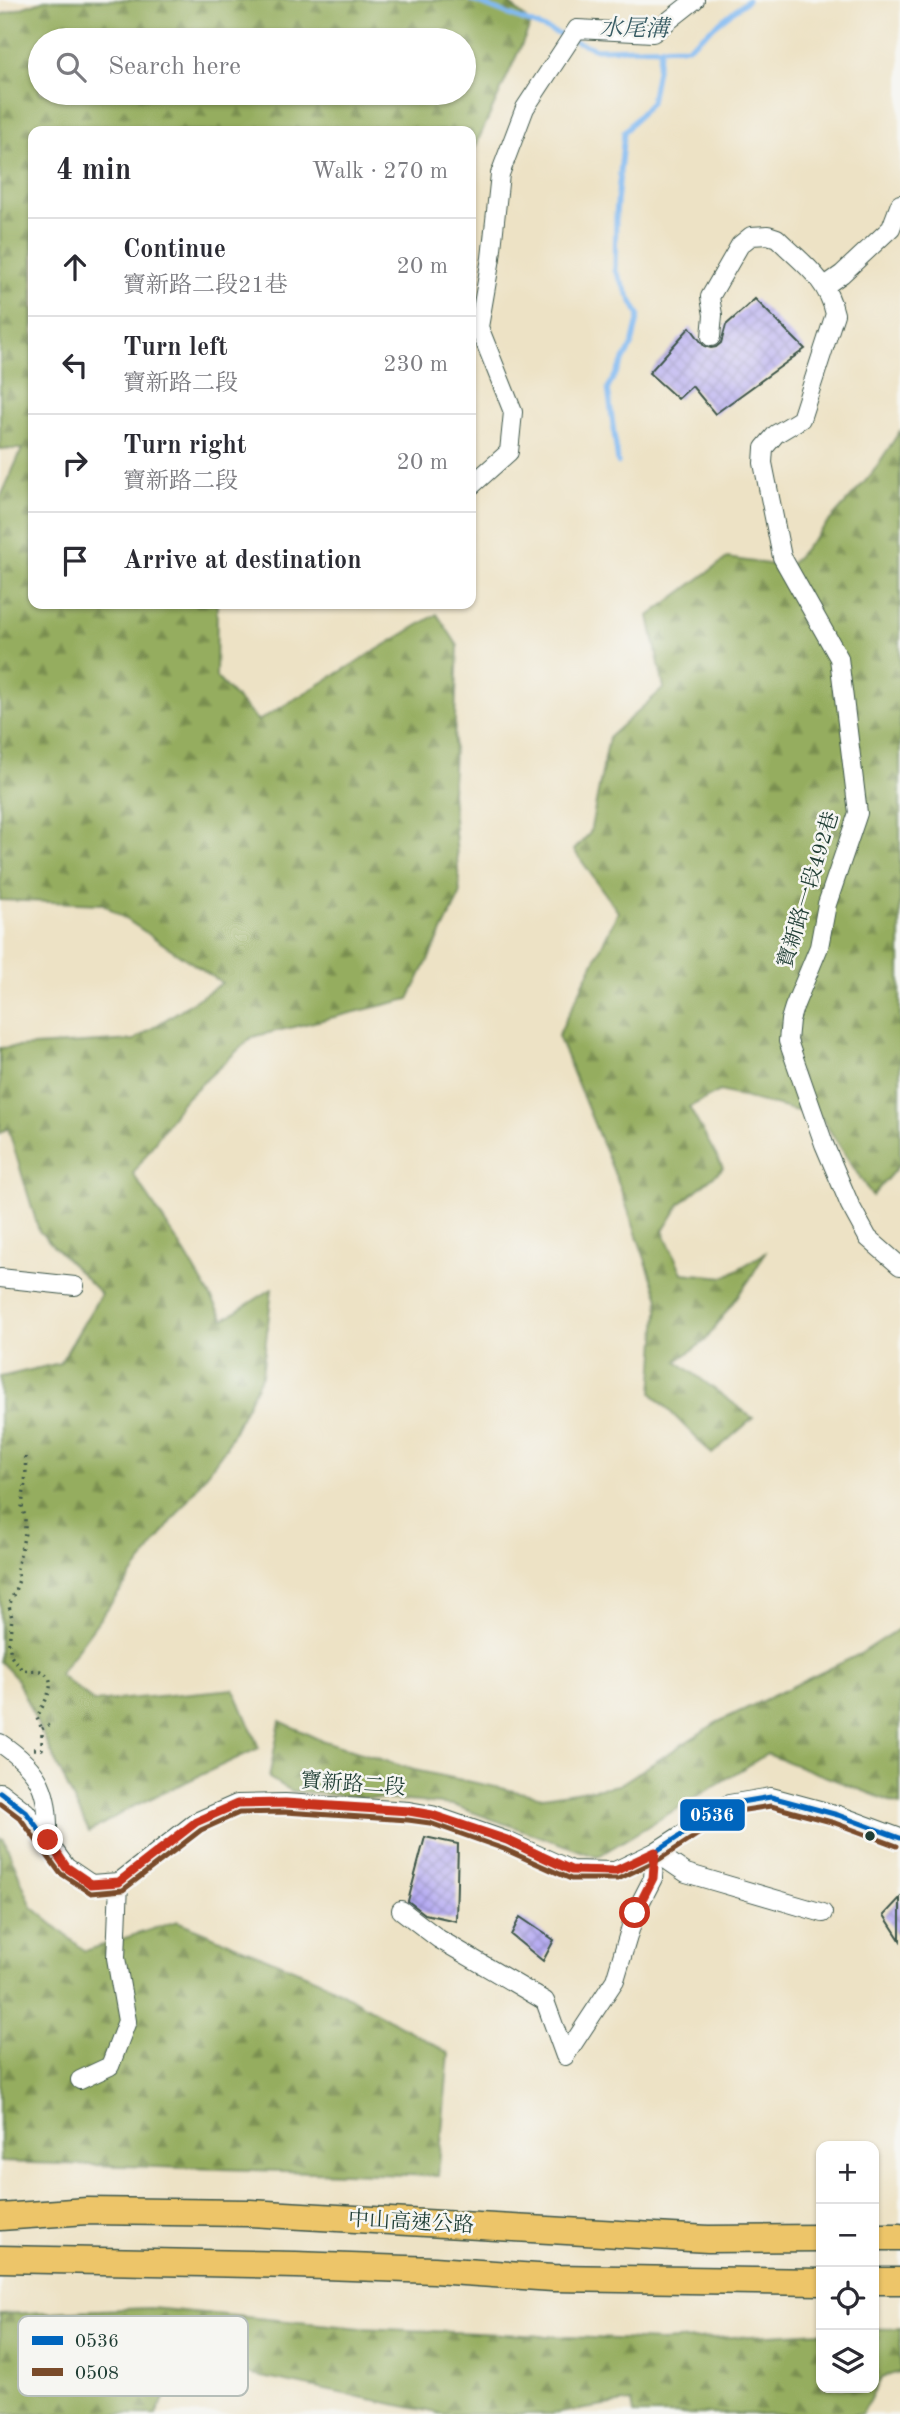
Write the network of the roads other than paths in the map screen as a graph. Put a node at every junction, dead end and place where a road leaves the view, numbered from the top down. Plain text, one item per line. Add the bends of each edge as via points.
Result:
1 (695, 0) edge
2 (900, 204) edge
3 (825, 286) junction
4 (711, 337) dead end
5 (476, 482) edge
6 (900, 1266) edge
7 (0, 1278) edge
8 (75, 1286) dead end
9 (0, 1743) edge
10 (0, 1792) edge
11 (900, 1838) edge
12 (48, 1840) junction
13 (655, 1852) junction
14 (119, 1882) junction
15 (401, 1910) dead end
16 (823, 1913) dead end
17 (80, 2080) dead end
18 (0, 2217) edge
19 (879, 2237) edge
20 (900, 2237) edge
21 (816, 2238) edge
22 (0, 2259) edge
23 (879, 2281) edge
24 (900, 2281) edge
25 (816, 2282) edge

1 - 5 street via 653,33 577,29 525,108 500,174 479,327 513,412 509,452
2 - 3 street via 891,228
3 - 4 street via 777,238 751,236 740,245 710,297
3 - 6 street, 寶新路一段492巷 via 835,314 801,419 776,434 764,448 763,463 782,557 839,658 858,813 827,904 819,947 792,1014 788,1041 850,1205 867,1238
7 - 8 street
9 - 12 street via 16,1754 43,1786 49,1811
10 - 12 street via 26,1812
11 - 13 street, 寶新路二段 via 771,1797 729,1804
12 - 14 street via 66,1867 91,1884
13 - 14 street, 寶新路二段 via 615,1871 571,1870 507,1840 432,1815 285,1803 237,1804 196,1822
13 - 15 street via 653,1878 635,1913 615,1980 565,2056 545,2001 439,1939
13 - 16 street via 686,1873
14 - 17 street via 116,1958 127,2021 110,2066
18 - 21 highway, 中山高速公路 via 87,2211 250,2213 708,2239
19 - 20 highway
22 - 25 highway
23 - 24 highway

